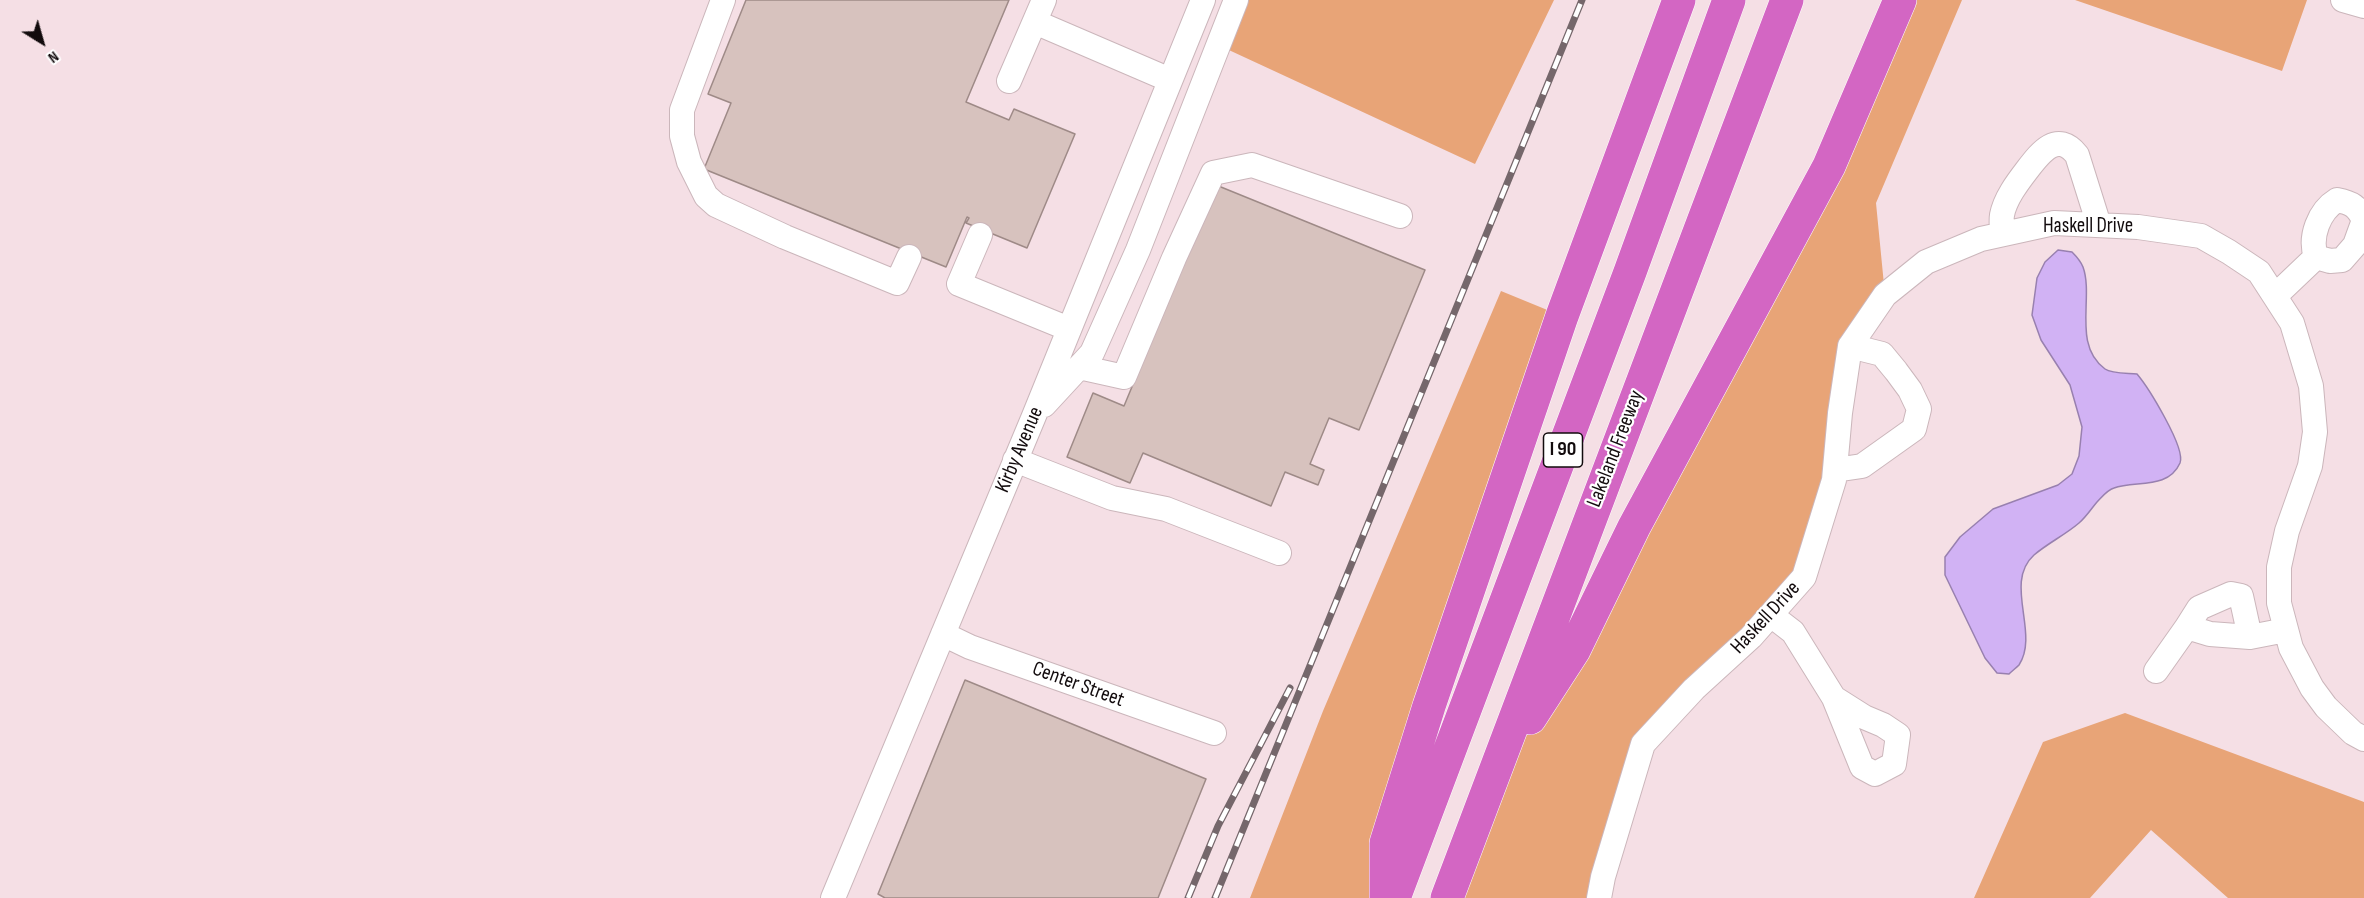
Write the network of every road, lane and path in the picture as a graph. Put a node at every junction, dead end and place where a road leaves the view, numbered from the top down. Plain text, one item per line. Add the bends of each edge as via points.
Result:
1 (723, 0) edge
2 (1203, 0) edge
3 (1236, 0) edge
4 (1679, 0) edge
5 (1729, 0) edge
6 (1787, 0) edge
7 (1900, 0) edge
8 (2343, 0) edge
9 (2364, 6) edge
10 (1039, 11) edge
11 (1170, 80) junction
12 (1009, 81) dead end
13 (1400, 216) dead end
14 (2099, 225) junction
15 (2002, 234) junction
16 (980, 235) dead end
17 (909, 257) dead end
18 (2316, 257) dead end
19 (2275, 296) junction
20 (1069, 328) junction
21 (1850, 346) junction
22 (1079, 367) junction
23 (1034, 416) junction
24 (1015, 460) junction
25 (1835, 470) junction
26 (1279, 553) dead end
27 (1771, 615) junction
28 (2187, 627) junction
29 (2286, 630) junction
30 (943, 634) junction
31 (2250, 637) junction
32 (2156, 671) dead end
33 (1834, 698) dead end
34 (1214, 733) dead end
35 (2364, 739) edge
36 (1495, 773) junction
37 (833, 898) edge
38 (1386, 898) edge
39 (1394, 898) edge
40 (1447, 898) edge
41 (1601, 898) edge

1 - 17 street via 682,110 688,162 706,196 716,205 785,237 897,283
2 - 11 street, Kirby Avenue
3 - 22 street via 1138,250 1092,353
4 - 38 highway via 1562,316 1429,706 1386,843
5 - 39 highway, I 90
6 - 36 highway, Lakeland Freeway / I 90
7 - 36 highway via 1829,166 1634,527 1574,650
8 - 9 street
10 - 11 street
10 - 12 street
11 - 20 street, Kirby Avenue
13 - 22 street via 1252,165 1213,173 1124,377
14 - 15 street, Haskell Drive via 2054,223
14 - 15 street via 2076,155 2070,147 2056,144 2042,150 2013,188 2002,215
14 - 19 street, Haskell Drive via 2201,236 2259,272
15 - 21 street, Haskell Drive via 1926,262 1885,295
16 - 20 street via 959,284
18 - 19 street
19 - 29 street, Haskell Drive via 2292,323 2311,386 2315,432 2310,466 2279,567 2279,603
20 - 23 street, Kirby Avenue
21 - 25 street, Haskell Drive
21 - 25 street via 1882,354 1910,390 1919,409 1914,429 1862,466
22 - 23 street
23 - 24 street, Kirby Avenue
24 - 26 street via 1112,498 1166,508
24 - 30 street, Kirby Avenue
25 - 27 street, Haskell Drive via 1804,577
27 - 33 street via 1793,632
27 - 41 street, Haskell Drive via 1643,744
28 - 31 street via 2210,634
28 - 31 street via 2199,608 2231,594 2241,596
28 - 32 street
29 - 31 street
29 - 35 street, Haskell Drive via 2312,688 2353,733
30 - 34 street, Center Street
30 - 37 street, Kirby Avenue
36 - 40 highway, Lakeland Freeway / I 90

